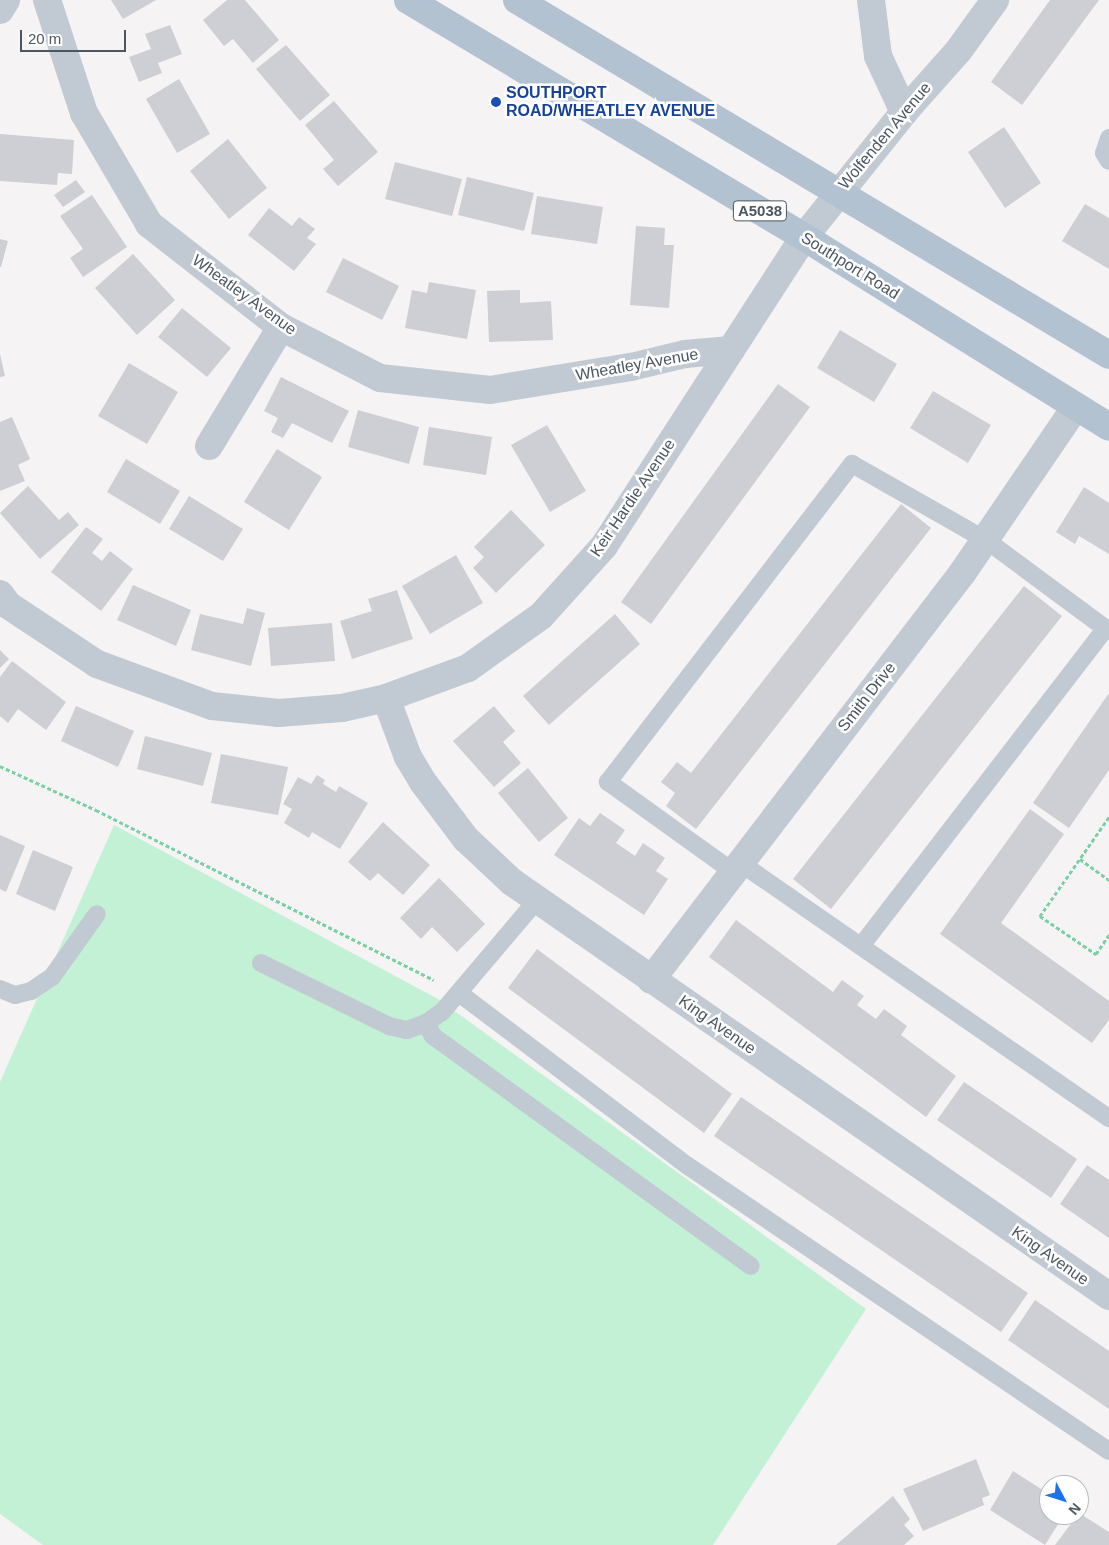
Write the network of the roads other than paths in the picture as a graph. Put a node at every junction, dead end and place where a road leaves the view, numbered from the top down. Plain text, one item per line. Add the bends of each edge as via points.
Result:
1 (6, 0) edge
2 (47, 0) edge
3 (408, 0) edge
4 (517, 0) edge
5 (872, 0) edge
6 (995, 0) edge
7 (0, 10) edge
8 (904, 112) junction
9 (1109, 138) edge
10 (1109, 161) edge
11 (838, 192) junction
12 (804, 237) junction
13 (780, 276) joint
14 (282, 327) junction
15 (731, 350) junction
16 (1109, 355) edge
17 (1075, 408) junction
18 (1109, 427) edge
19 (209, 446) dead end
20 (986, 540) junction
21 (0, 594) edge
22 (1107, 630) edge
23 (386, 698) junction
24 (736, 867) junction
25 (537, 900) junction
26 (97, 914) dead end
27 (861, 946) junction
28 (261, 963) dead end
29 (651, 980) junction
30 (0, 989) edge
31 (459, 993) junction
32 (426, 1023) junction
33 (1109, 1118) edge
34 (751, 1266) dead end
35 (1109, 1296) edge
36 (1109, 1451) edge

1 - 7 street
2 - 14 street, Wheatley Avenue via 84,113 149,224
3 - 12 main road, Southport Road / A5038
4 - 11 main road
5 - 8 street via 878,56
6 - 8 street, Wolfenden Avenue via 959,50
8 - 11 street, Wolfenden Avenue
9 - 10 lane via 1104,152
11 - 12 street, Wolfenden Avenue
11 - 16 main road
12 - 13 street, Wolfenden Avenue
12 - 17 main road, Southport Road / A5038
13 - 15 street, Keir Hardie Avenue
14 - 15 street, Wheatley Avenue via 380,378 490,390 631,367 685,354
14 - 19 street
15 - 23 street, Keir Hardie Avenue via 604,546 542,616 468,668
17 - 18 main road, Southport Road / A5038
17 - 20 street, Smith Drive
20 - 22 lane
20 - 24 street, Smith Drive
20 - 24 lane via 852,464 608,782
21 - 23 street, Keir Hardie Avenue via 8,605 97,664 212,706 307,712
22 - 27 lane
23 - 25 street, King Avenue via 408,757 445,812 489,862
24 - 27 lane
24 - 29 street, Smith Drive
25 - 29 street, King Avenue
25 - 31 lane
26 - 30 lane via 52,977 32,991 15,995
27 - 33 lane
28 - 32 lane via 389,1026 407,1030
29 - 35 street, King Avenue
31 - 32 lane
31 - 36 lane via 688,1166
32 - 34 lane via 434,1036

